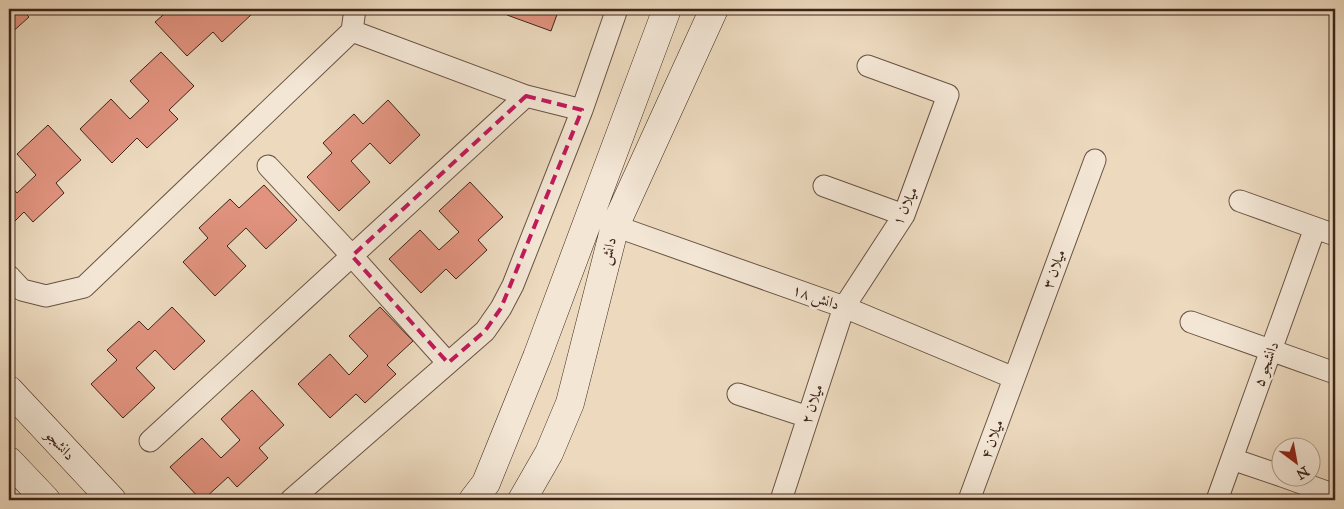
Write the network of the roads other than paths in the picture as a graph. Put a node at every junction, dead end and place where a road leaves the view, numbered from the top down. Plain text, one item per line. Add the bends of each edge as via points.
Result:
1 (349, 9) edge
2 (355, 9) edge
3 (617, 9) edge
4 (666, 11) edge
5 (709, 20) edge
6 (352, 31) junction
7 (868, 66) dead end
8 (526, 96) junction
9 (582, 110) junction
10 (1095, 160) dead end
11 (268, 166) dead end
12 (824, 186) dead end
13 (1240, 201) dead end
14 (904, 215) junction
15 (615, 226) junction
16 (1315, 228) junction
17 (1335, 235) edge
18 (352, 256) junction
19 (9, 276) edge
20 (844, 307) junction
21 (1191, 322) dead end
22 (1271, 350) junction
23 (448, 363) junction
24 (1335, 373) edge
25 (1014, 378) junction
26 (9, 390) edge
27 (738, 394) dead end
28 (808, 417) junction
29 (150, 441) dead end
30 (1232, 459) junction
31 (9, 461) edge
32 (1272, 473) edge
33 (1310, 486) edge
34 (1335, 495) edge
35 (46, 500) edge
36 (112, 500) edge
37 (291, 500) edge
38 (473, 500) edge
39 (522, 500) edge
40 (781, 500) edge
41 (969, 500) edge
42 (1217, 500) edge

1 - 6 street
2 - 6 street
3 - 9 street
4 - 5 main road
4 - 38 main road, دانش via 537,357 486,484
5 - 15 main road, دانش
6 - 8 street
6 - 19 street via 84,287 46,296 22,290
7 - 14 street, میلان ۱ via 948,95
8 - 9 street
8 - 18 street
9 - 23 street via 514,285 485,331
10 - 25 street, میلان ۳
11 - 18 street
12 - 14 street
13 - 16 street
14 - 20 street, میلان ۱
15 - 20 street, دانش ۱۸
15 - 39 main road, دانش via 570,403 549,453
16 - 17 street
16 - 22 street, دانشجو ۵
18 - 23 street
18 - 29 street
20 - 25 street, دانش ۱۸
20 - 28 street, میلان ۲
21 - 22 street
22 - 24 street
22 - 30 street, دانشجو ۵
23 - 37 street
25 - 41 street, میلان ۴
26 - 36 main road, دانشجو
27 - 28 street
28 - 40 street, میلان ۲
30 - 32 street
30 - 42 street, دانشجو ۵
31 - 35 main road
33 - 34 street

